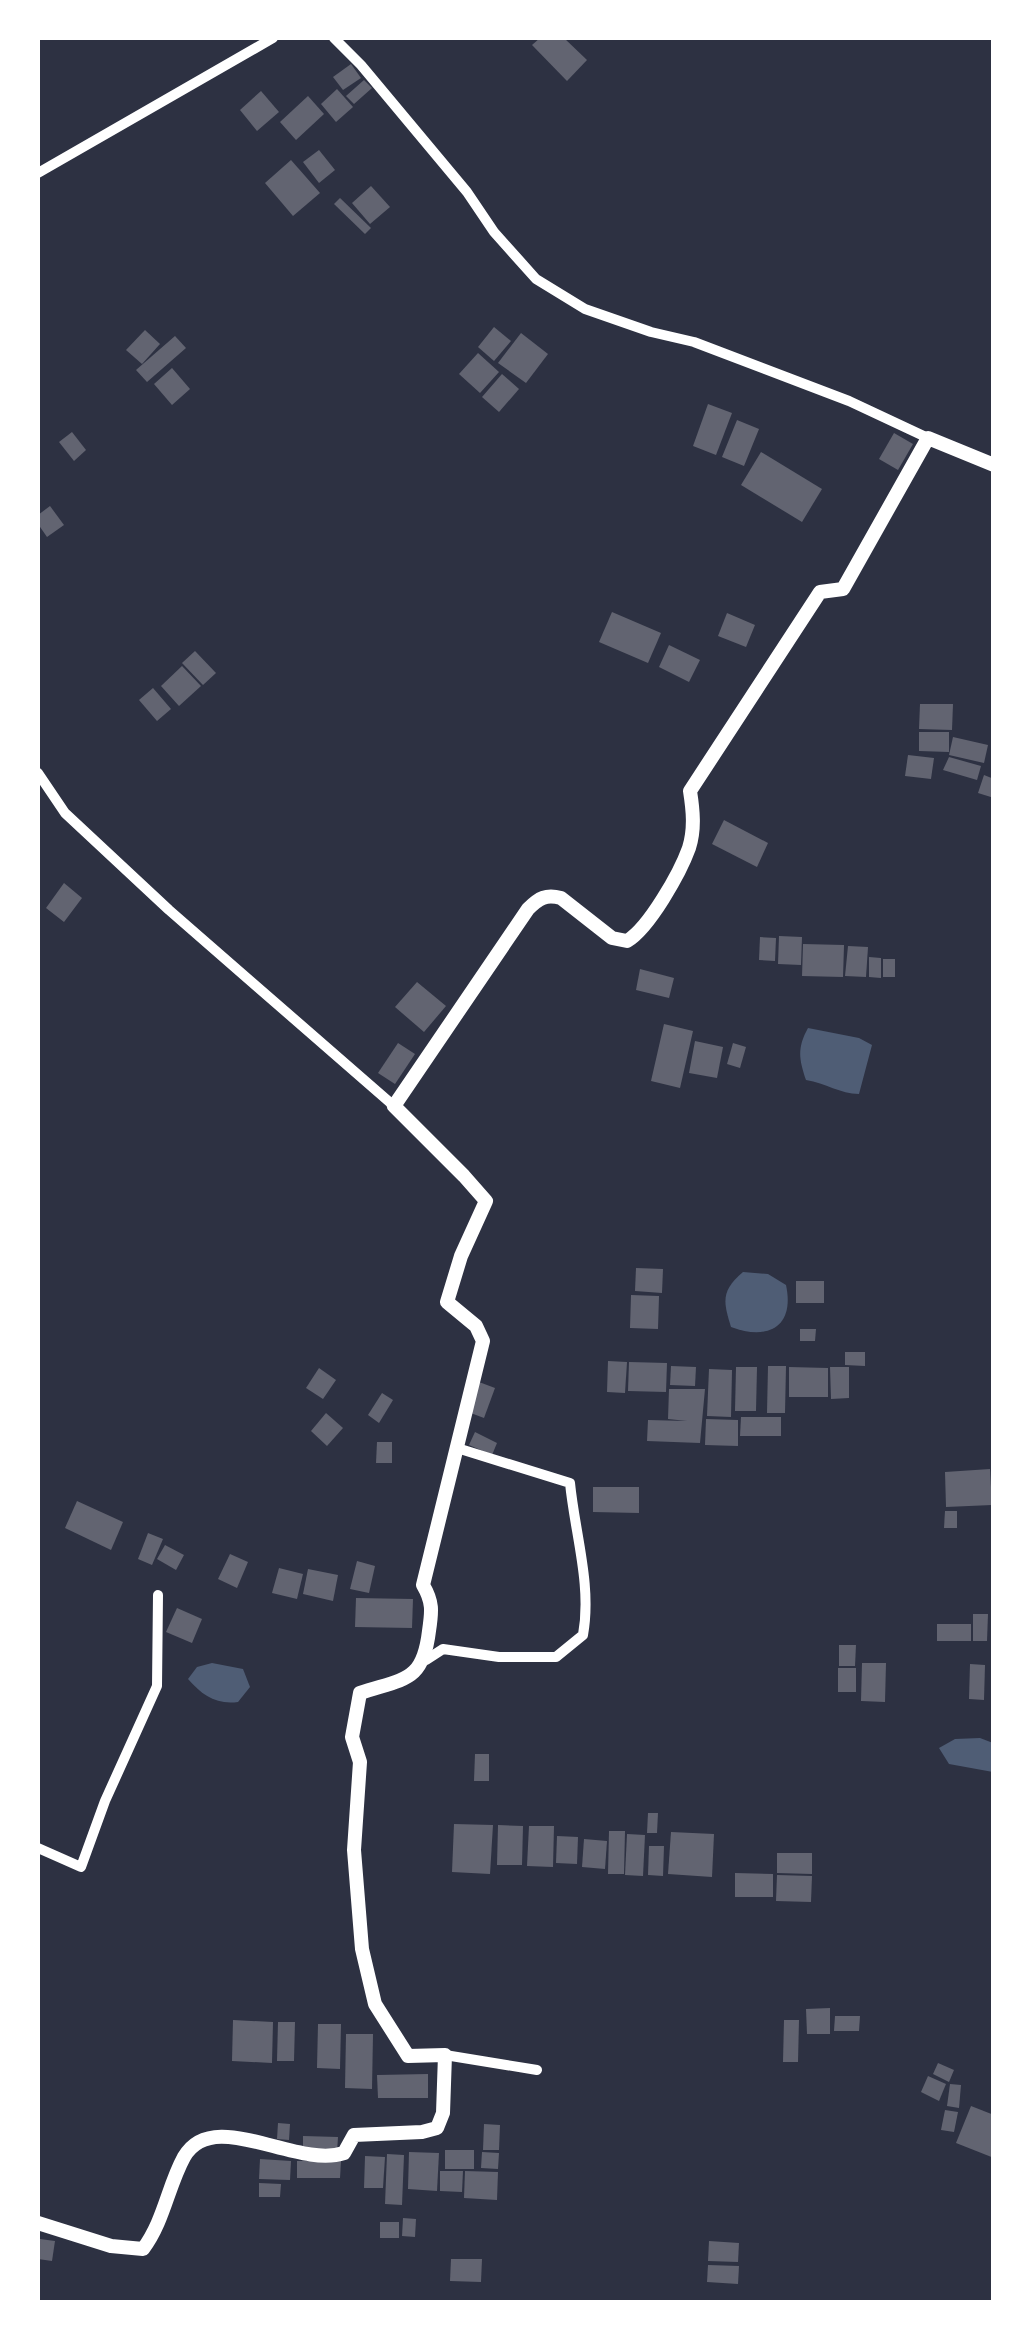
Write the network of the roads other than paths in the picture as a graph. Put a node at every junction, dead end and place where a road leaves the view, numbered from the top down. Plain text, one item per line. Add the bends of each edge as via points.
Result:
1 (272, 38) edge
2 (334, 38) edge
3 (38, 174) edge
4 (928, 438) junction
5 (994, 465) edge
6 (38, 773) edge
7 (394, 1106) junction
8 (457, 1448) junction
9 (158, 1595) dead end
10 (426, 1660) junction
11 (38, 1848) edge
12 (445, 2055) junction
13 (538, 2070) dead end
14 (38, 2223) edge

1 - 3 street
2 - 4 street via 536,279 585,310 694,342
4 - 5 main road
4 - 7 main road via 843,589 820,592 690,791 690,846 637,935 612,938 561,898 539,898
6 - 7 street via 65,813
7 - 8 main road via 486,1201 447,1302 476,1326 483,1341
8 - 10 main road via 423,1585 433,1601
8 - 10 street via 570,1483 588,1607 584,1635 556,1657 443,1649
9 - 11 street via 157,1686 80,1867
10 - 12 main road via 411,1675 360,1693 352,1737 360,1762 354,1850 362,1949 375,2004 408,2056
12 - 13 street
12 - 14 main road via 437,2128 354,2135 344,2153 332,2157 239,2138 199,2139 184,2157 143,2249

